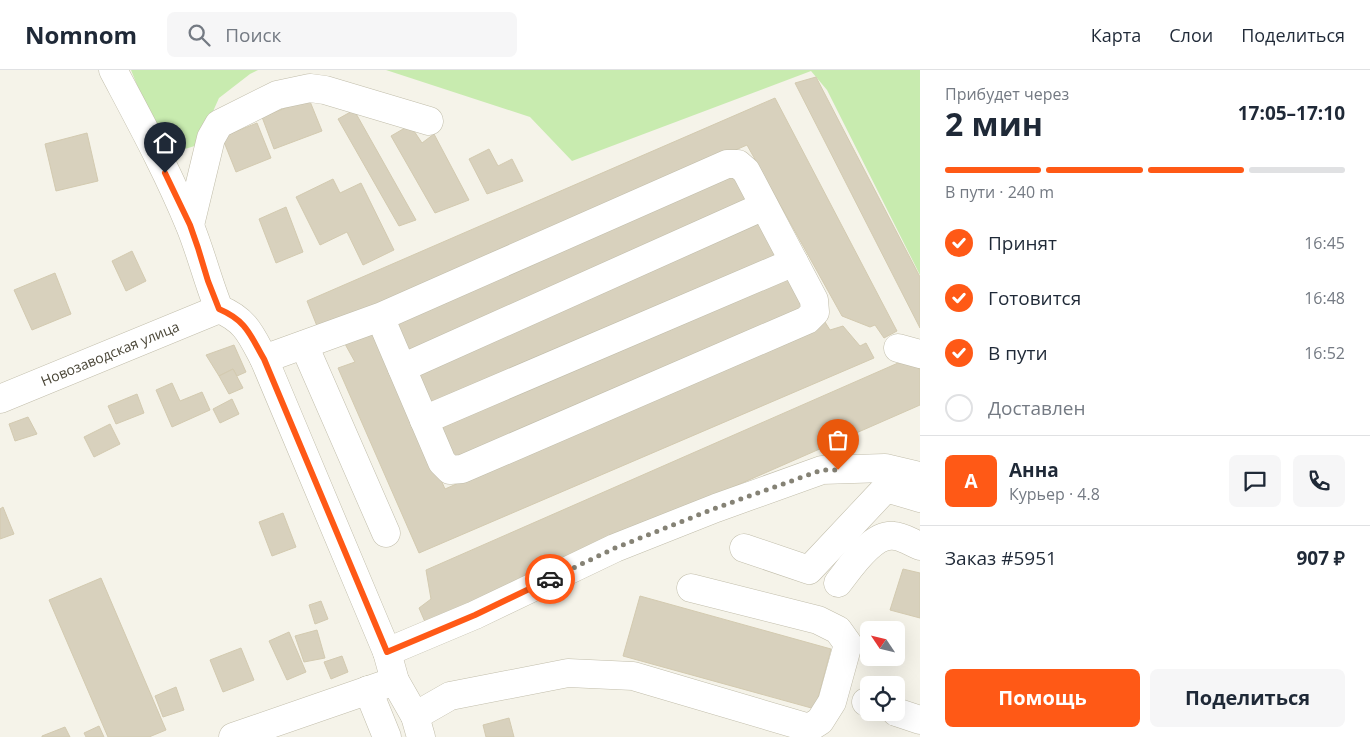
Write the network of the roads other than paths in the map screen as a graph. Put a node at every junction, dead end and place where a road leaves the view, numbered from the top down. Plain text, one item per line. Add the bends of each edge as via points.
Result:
1 (113, 70) edge
2 (429, 121) dead end
3 (764, 206) junction
4 (190, 225) junction
5 (794, 262) junction
6 (219, 309) junction
7 (380, 317) junction
8 (304, 345) junction
9 (264, 359) junction
10 (402, 368) junction
11 (0, 399) edge
12 (424, 420) junction
13 (920, 476) edge
14 (920, 498) edge
15 (386, 533) dead end
16 (920, 546) edge
17 (744, 548) dead end
18 (838, 583) dead end
19 (691, 588) dead end
20 (387, 652) junction
21 (395, 681) junction
22 (368, 690) junction
23 (905, 715) edge
24 (920, 720) edge
25 (418, 727) edge
26 (233, 737) edge
27 (388, 737) edge

1 - 4 street
2 - 4 street via 325,90 310,88 277,95 219,124 211,138
3 - 5 street
3 - 7 street via 746,171 738,164 727,164
3 - 10 street
4 - 6 street
5 - 12 street
5 - 12 street via 814,300 815,312 807,320 462,469 450,470 442,462
6 - 9 street via 233,315 247,328
6 - 11 street, Новозаводская улица
7 - 8 street
7 - 10 street
8 - 9 street
8 - 15 street
9 - 20 street
10 - 12 street
13 - 20 street via 885,468 822,470 615,548 475,615
14 - 17 street via 886,488 809,570
16 - 18 street via 893,535 878,540 862,553
19 - 25 street via 818,620 838,630 848,644 832,702 820,722 809,728 633,676 568,673 450,696
20 - 21 street
21 - 22 street
21 - 25 street
22 - 26 street
22 - 27 street
23 - 24 street

